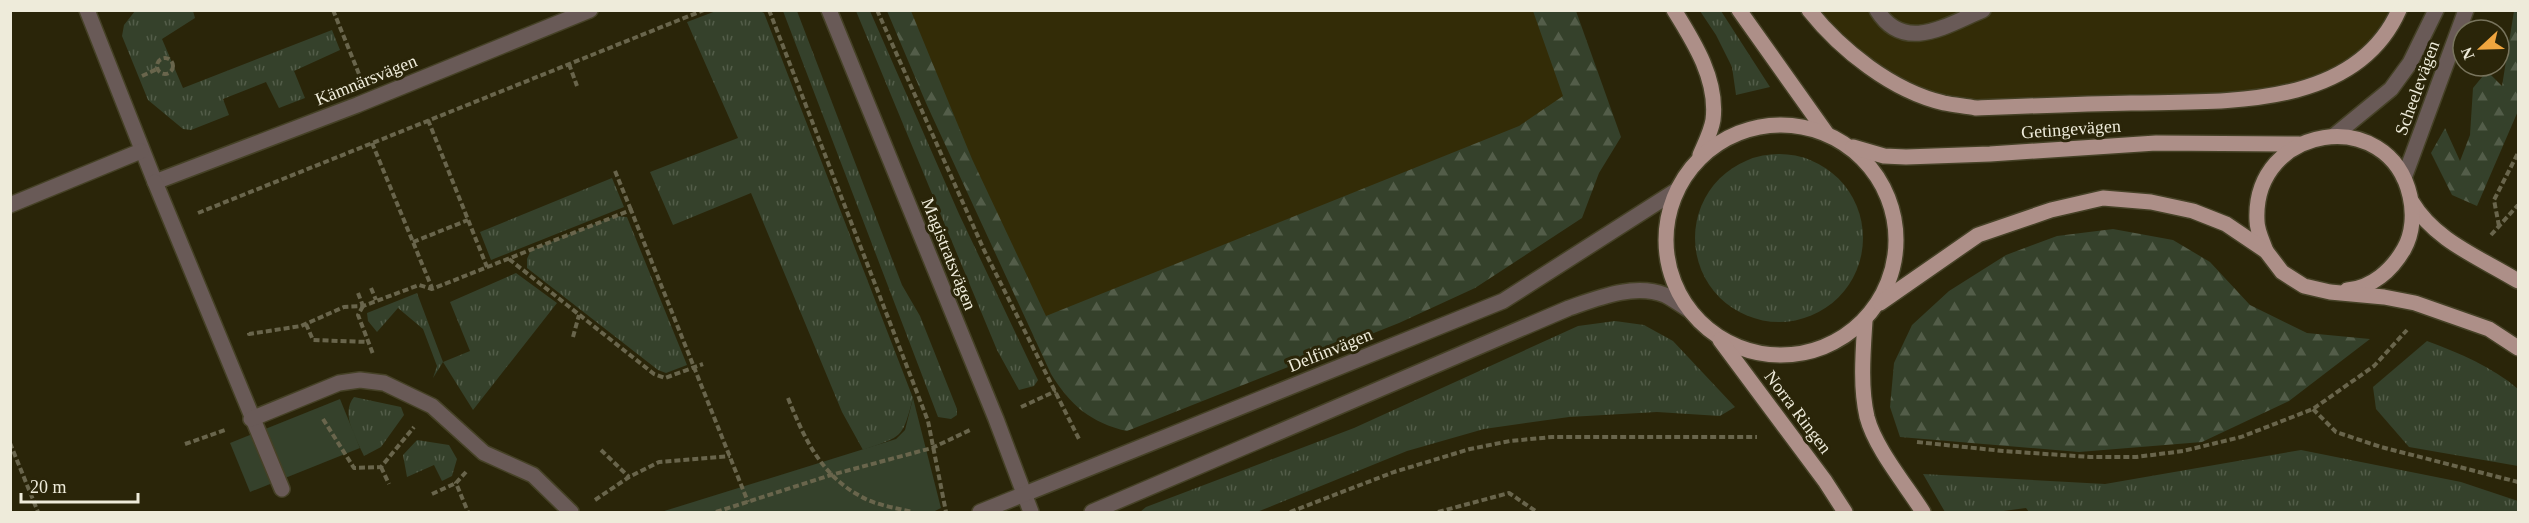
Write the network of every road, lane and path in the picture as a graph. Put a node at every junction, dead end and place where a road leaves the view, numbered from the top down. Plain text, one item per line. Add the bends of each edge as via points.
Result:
1 (87, 10) edge
2 (333, 10) edge
3 (590, 10) edge
4 (704, 10) edge
5 (769, 10) edge
6 (829, 10) edge
7 (877, 10) edge
8 (1674, 10) edge
9 (1739, 10) edge
10 (1809, 10) edge
11 (1877, 10) edge
12 (1983, 10) edge
13 (2398, 10) edge
14 (2436, 10) edge
15 (2466, 10) edge
16 (569, 64) junction
17 (160, 73) joint
18 (578, 86) dead end
19 (371, 99) junction
20 (428, 120) junction
21 (1827, 134) junction
22 (2335, 135) junction
23 (372, 142) junction
24 (2299, 144) junction
25 (1847, 145) junction
26 (141, 151) junction
27 (2518, 153) edge
28 (1696, 162) junction
29 (615, 171) dead end
30 (2404, 178) junction
31 (155, 182) junction
32 (1677, 190) junction
33 (2412, 202) junction
34 (10, 205) edge
35 (2518, 205) edge
36 (631, 210) junction
37 (468, 220) junction
38 (171, 224) junction
39 (2499, 226) junction
40 (2486, 240) dead end
41 (413, 242) junction
42 (2266, 251) junction
43 (509, 259) junction
44 (487, 267) junction
45 (2518, 281) edge
46 (371, 288) dead end
47 (432, 289) junction
48 (2330, 292) junction
49 (358, 293) dead end
50 (376, 300) junction
51 (1878, 304) junction
52 (363, 306) junction
53 (1689, 310) junction
54 (579, 315) junction
55 (1865, 321) junction
56 (361, 323) dead end
57 (306, 324) junction
58 (2407, 330) dead end
59 (249, 334) dead end
60 (573, 337) dead end
61 (1718, 337) junction
62 (368, 342) dead end
63 (2518, 348) edge
64 (703, 364) dead end
65 (694, 367) junction
66 (308, 396) junction
67 (788, 398) dead end
68 (432, 406) junction
69 (2313, 409) junction
70 (251, 419) junction
71 (1767, 436) dead end
72 (1917, 442) dead end
73 (10, 443) edge
74 (185, 444) dead end
75 (932, 448) junction
76 (601, 450) dead end
77 (484, 453) junction
78 (730, 456) junction
79 (381, 467) junction
80 (1092, 468) junction
81 (831, 475) junction
82 (629, 477) junction
83 (2518, 482) edge
84 (456, 483) junction
85 (388, 484) dead end
86 (282, 489) dead end
87 (432, 494) dead end
88 (1025, 496) junction
89 (748, 502) junction
90 (586, 507) dead end
91 (38, 513) edge
92 (468, 513) edge
93 (571, 513) edge
94 (716, 513) edge
95 (913, 513) edge
96 (946, 513) edge
97 (980, 513) edge
98 (1031, 513) edge
99 (1092, 513) edge
100 (1290, 513) edge
101 (1438, 513) edge
102 (1537, 513) edge
103 (1845, 513) edge
104 (1923, 513) edge

1 - 26 street
2 - 19 path
3 - 19 street, Kämnärsvägen
4 - 16 path
5 - 75 path via 906,360 928,421
6 - 88 street, Magistratsvägen
7 - 80 path via 984,250
8 - 28 main road, Norra Ringen via 1698,50 1712,92 1709,136
9 - 21 main road, Norra Ringen
10 - 13 main road via 1836,42 1876,71 1942,103 1976,108 2268,97 2318,83 2367,57
11 - 12 street via 1883,21 1898,30 1921,35
14 - 22 street, Scheelevägen via 2410,63 2391,89
15 - 30 street, Scheelevägen
16 - 18 path
16 - 20 path
17 - 17 path via 171,72 171,60 163,57 158,61
19 - 31 street, Kämnärsvägen
20 - 23 path
20 - 37 path
21 - 25 main road, Norra Ringen
21 - 28 main road, Norra Ringen via 1786,125 1746,130 1713,147
22 - 24 main road, Getingevägen
22 - 30 main road, Getingevägen via 2376,147
23 - 38 path
23 - 41 path
24 - 25 main road, Getingevägen via 2156,143 1906,156 1884,156
24 - 42 main road, Getingevägen via 2275,163 2260,191 2257,222
25 - 51 main road, Norra Ringen via 1867,162 1892,206 1895,260
26 - 31 street
26 - 34 street
27 - 39 path via 2494,200
28 - 32 main road, Norra Ringen
29 - 36 path
30 - 33 main road, Getingevägen
31 - 38 street
32 - 53 main road, Norra Ringen via 1666,236 1668,261 1672,279
32 - 80 street, Delfinvägen via 1503,301
33 - 45 main road, Getingevägen via 2436,232
33 - 48 main road, Getingevägen via 2406,246 2394,266 2356,290
35 - 39 path
36 - 43 path
36 - 65 path
37 - 41 path
37 - 44 path
38 - 70 street
39 - 40 path
41 - 47 path
42 - 48 main road, Getingevägen via 2282,272 2304,286
42 - 51 main road, Getingevägen via 2226,224 2193,211 2103,198 2051,210 1978,235
43 - 44 path
43 - 54 path
44 - 47 path
46 - 50 path
47 - 50 path via 419,285
48 - 63 main road, Getingevägen via 2415,303 2489,329
49 - 52 path
50 - 52 path
51 - 55 main road, Norra Ringen
52 - 56 path via 358,315
52 - 57 path via 344,307
53 - 61 main road, Norra Ringen
53 - 99 street via 1664,295 1641,291 1609,294
54 - 60 path
54 - 65 path via 654,374 665,378
55 - 61 main road, Norra Ringen via 1831,345 1788,356 1743,349
55 - 104 main road via 1863,384 1868,418 1890,464
57 - 59 path
57 - 62 path via 312,340
58 - 69 path via 2374,366
61 - 103 main road, Norra Ringen
64 - 65 path
65 - 78 path
66 - 68 street via 339,383 360,380 384,383
66 - 70 street
66 - 79 path via 354,468
67 - 81 path via 803,435
68 - 77 street
68 - 79 path
69 - 72 path via 2241,437 2136,457 2003,452
69 - 83 path via 2336,432
70 - 74 path
70 - 86 street
71 - 100 path via 1552,437 1510,441 1394,472
73 - 91 path
75 - 81 path
75 - 96 path
76 - 82 path
77 - 84 path
77 - 93 street via 533,475
78 - 82 path via 659,462
78 - 89 path
79 - 85 path
80 - 88 street, Delfinvägen
81 - 89 path
81 - 95 path via 861,497
82 - 90 path
84 - 87 path
84 - 92 path
88 - 97 street, Delfinvägen
88 - 98 street, Magistratsvägen
89 - 94 path
101 - 102 path via 1509,493

